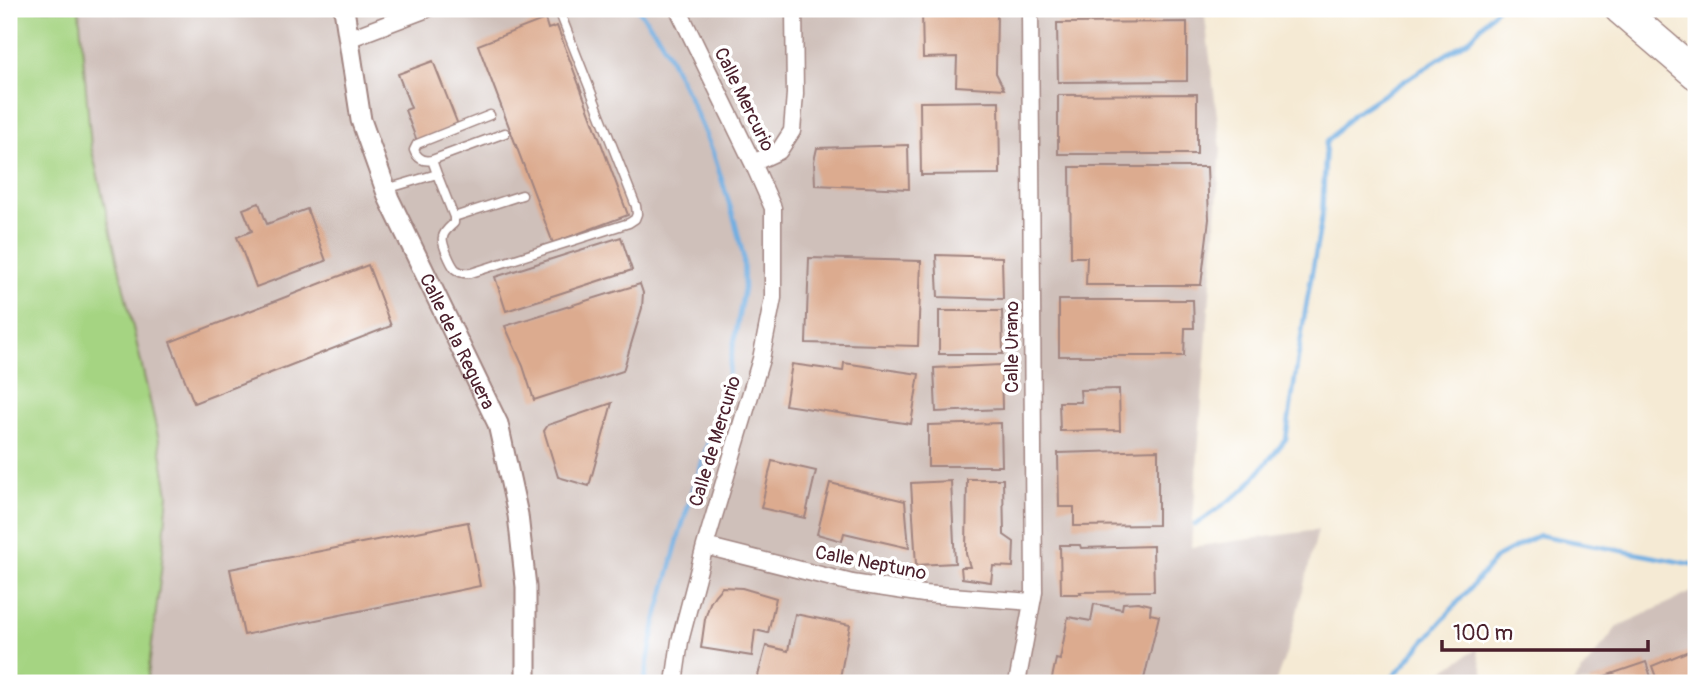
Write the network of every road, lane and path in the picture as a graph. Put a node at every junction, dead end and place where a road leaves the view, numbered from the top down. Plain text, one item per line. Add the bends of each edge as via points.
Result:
1 (344, 9) edge
2 (427, 9) edge
3 (556, 9) edge
4 (678, 9) edge
5 (794, 9) edge
6 (1030, 9) edge
7 (1620, 9) edge
8 (348, 39) junction
9 (1696, 74) edge
10 (490, 115) dead end
11 (505, 133) dead end
12 (432, 160) junction
13 (753, 163) junction
14 (437, 174) junction
15 (386, 188) junction
16 (522, 195) dead end
17 (773, 208) joint
18 (454, 217) junction
19 (705, 546) junction
20 (1032, 602) junction
21 (526, 683) edge
22 (674, 683) edge
23 (1017, 683) edge

1 - 8 street, Calle de la Reguera
2 - 8 street
3 - 18 lane via 636,206 635,219 463,274 442,243
4 - 13 street, Calle Mercurio
5 - 13 street via 792,131 779,150
6 - 20 street, Calle Urano
7 - 9 highway
8 - 15 street, Calle de la Reguera via 361,120
10 - 12 lane via 417,144 417,156
11 - 12 lane
12 - 14 lane
13 - 17 street, Calle Mercurio
14 - 15 lane
14 - 18 lane
15 - 21 street, Calle de la Reguera via 498,424 518,515 526,587
16 - 18 lane
17 - 19 street, Calle de Mercurio via 773,298 761,359
19 - 20 street, Calle Neptuno via 852,583
19 - 22 street, Calle de Mercurio
20 - 23 street, Calle Urano

